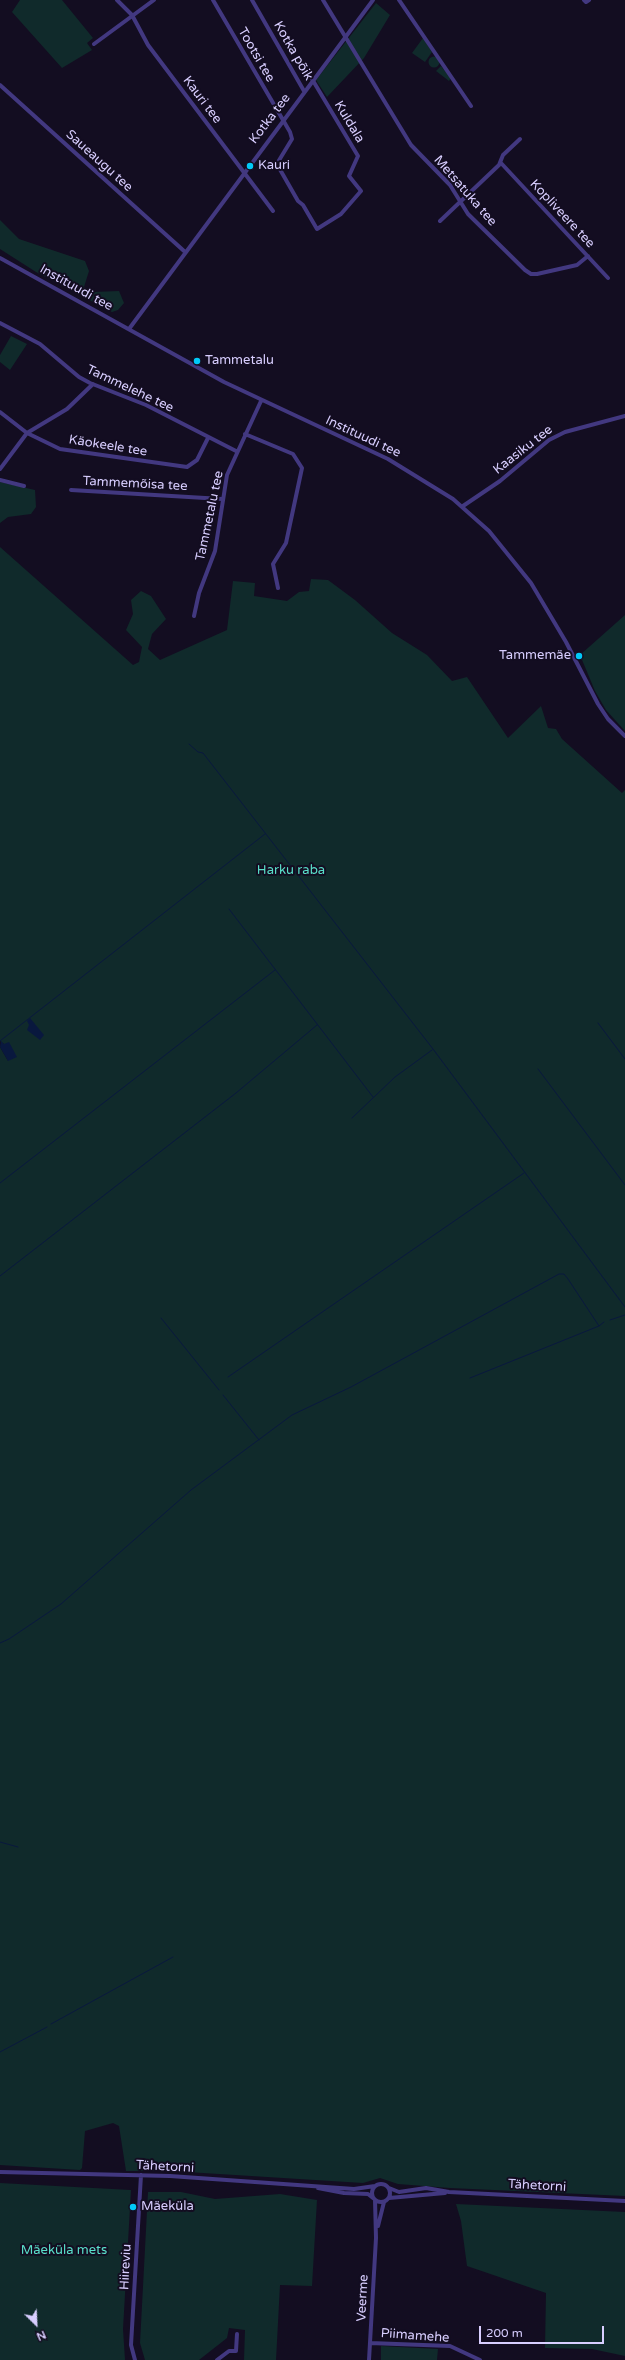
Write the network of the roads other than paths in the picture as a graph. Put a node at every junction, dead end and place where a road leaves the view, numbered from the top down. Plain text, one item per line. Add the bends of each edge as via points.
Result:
1 (117, 0) edge
2 (154, 0) edge
3 (213, 0) edge
4 (252, 0) edge
5 (323, 0) edge
6 (373, 0) edge
7 (399, 0) edge
8 (584, 0) edge
9 (589, 0) edge
10 (132, 15) junction
11 (344, 36) junction
12 (94, 44) dead end
13 (312, 79) junction
14 (0, 86) edge
15 (304, 91) junction
16 (471, 106) dead end
17 (282, 120) junction
18 (520, 139) dead end
19 (501, 163) junction
20 (243, 173) junction
21 (349, 176) joint
22 (461, 202) junction
23 (273, 211) dead end
24 (440, 221) dead end
25 (184, 251) junction
26 (588, 256) junction
27 (0, 258) edge
28 (608, 278) dead end
29 (0, 323) edge
30 (129, 329) junction
31 (93, 384) junction
32 (261, 401) junction
33 (0, 412) edge
34 (625, 416) edge
35 (26, 432) junction
36 (245, 434) junction
37 (208, 438) junction
38 (236, 451) junction
39 (0, 469) edge
40 (0, 480) edge
41 (24, 486) dead end
42 (71, 490) dead end
43 (222, 499) junction
44 (463, 506) junction
45 (278, 588) dead end
46 (194, 616) dead end
47 (625, 736) edge
48 (0, 2169) edge
49 (0, 2172) edge
50 (14, 2172) junction
51 (141, 2175) junction
52 (314, 2186) junction
53 (374, 2186) junction
54 (389, 2188) junction
55 (449, 2192) junction
56 (389, 2198) junction
57 (374, 2199) junction
58 (625, 2201) edge
59 (384, 2202) junction
60 (376, 2238) junction
61 (237, 2334) dead end
62 (370, 2343) junction
63 (135, 2360) edge
64 (218, 2360) edge
65 (369, 2360) edge
66 (480, 2360) edge

1 - 10 street, Kauri tee
2 - 10 street
3 - 17 street, Tootsi tee
4 - 15 street, Kotka põik
5 - 11 street, Metsatuka tee
6 - 11 street, Kotka tee
7 - 16 street
8 - 9 street
10 - 12 street
10 - 20 street, Kauri tee via 148,45
11 - 13 street, Kotka tee
11 - 22 street, Metsatuka tee via 411,145 450,185
13 - 15 street, Kotka tee
13 - 21 street, Kuldala via 358,156
14 - 25 street, Saueaugu tee
15 - 17 street, Kotka tee
17 - 20 street, Kotka tee
17 - 21 street, Tootsi tee via 292,139 278,166 317,229 341,214 359,195 360,188
18 - 19 street via 503,155
19 - 22 street
19 - 26 street, Kopliveere tee
20 - 23 street, Kauri tee
20 - 25 street, Kotka tee
22 - 24 street
22 - 26 street, Metsatuka tee via 468,214 531,274 577,265
25 - 30 street, Kotka tee
26 - 28 street, Kopliveere tee
27 - 30 street, Instituudi tee
29 - 31 street, Tammelehe tee via 40,344 79,377
30 - 32 street, Instituudi tee
31 - 35 street via 67,409
31 - 37 street, Tammelehe tee via 146,405
32 - 36 street, Tammetalu tee
32 - 44 street, Instituudi tee via 388,459
33 - 35 street, Käokeele tee
34 - 44 street, Kaasiku tee via 565,432 549,440 500,481
35 - 37 street, Käokeele tee via 60,449 187,467 197,460
35 - 39 street
36 - 38 street, Tammetalu tee
36 - 45 street via 293,454 299,461 301,476 286,543 273,564
37 - 38 street, Tammelehe tee
38 - 43 street, Tammetalu tee
40 - 41 street
42 - 43 street, Tammemõisa tee
43 - 46 street, Tammetalu tee via 215,551 199,593
44 - 47 street, Instituudi tee via 502,546 531,583 566,642 598,704 611,723
48 - 50 street, Tähetorni
49 - 50 street, Tähetorni
50 - 51 street, Tähetorni
51 - 52 street, Tähetorni
51 - 63 street, Hiireviu via 131,2345
52 - 53 street, Tähetorni via 354,2189
52 - 57 street, Tähetorni via 344,2193 368,2194
53 - 54 street via 382,2183
53 - 57 street
54 - 55 street, Tähetorni via 400,2192 426,2188
54 - 56 street
55 - 56 street, Tähetorni
55 - 58 street, Tähetorni
56 - 59 street
57 - 59 street
57 - 60 street, Veerme
59 - 60 street, Veerme
60 - 62 street, Veerme
61 - 64 street via 236,2351 230,2351
62 - 65 street, Veerme
62 - 66 street, Piimamehe via 450,2346

